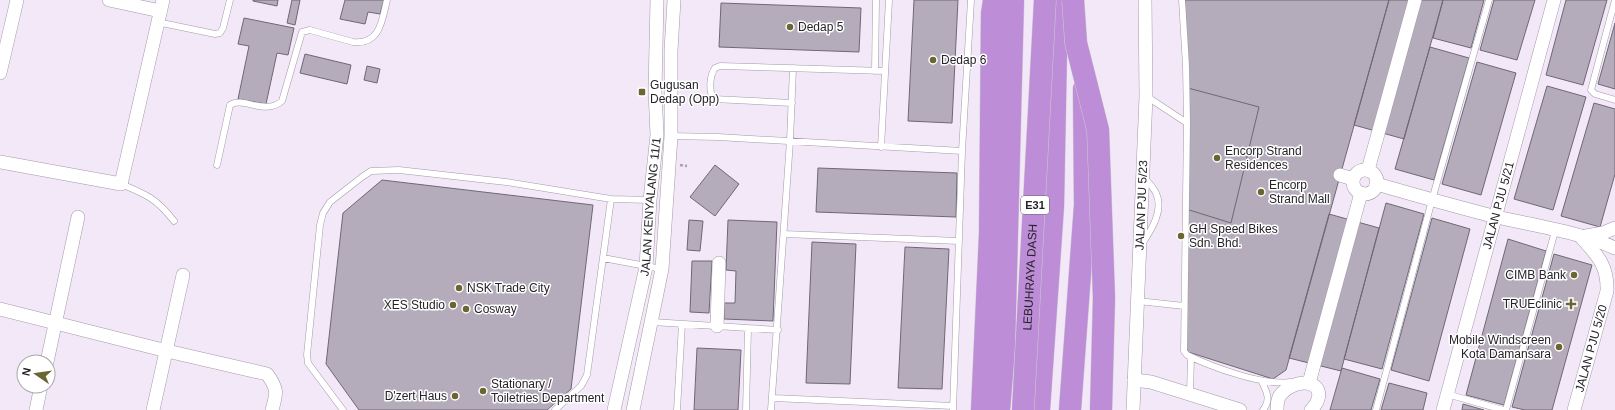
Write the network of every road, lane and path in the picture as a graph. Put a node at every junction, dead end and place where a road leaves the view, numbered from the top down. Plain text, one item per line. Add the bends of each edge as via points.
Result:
1 (17, 0) edge
2 (109, 0) edge
3 (230, 0) edge
4 (387, 0) edge
5 (657, 0) edge
6 (674, 0) edge
7 (876, 0) edge
8 (889, 0) edge
9 (971, 0) edge
10 (994, 0) edge
11 (1013, 0) edge
12 (1035, 0) edge
13 (1045, 0) edge
14 (1057, 0) edge
15 (1073, 0) edge
16 (1082, 0) edge
17 (1145, 0) edge
18 (1182, 0) edge
19 (1415, 0) edge
20 (1489, 0) edge
21 (1554, 0) edge
22 (1615, 0) edge
23 (160, 11) edge
24 (793, 68) junction
25 (875, 71) junction
26 (885, 72) junction
27 (0, 73) edge
28 (1146, 96) junction
29 (1615, 100) edge
30 (792, 103) junction
31 (1187, 123) junction
32 (657, 135) junction
33 (671, 136) junction
34 (790, 141) junction
35 (881, 147) junction
36 (962, 151) junction
37 (0, 162) edge
38 (217, 165) dead end
39 (1368, 170) junction
40 (1340, 174) dead end
41 (1354, 179) junction
42 (120, 184) junction
43 (1376, 184) junction
44 (1361, 193) junction
45 (611, 199) junction
46 (650, 200) junction
47 (1432, 200) junction
48 (1053, 206) junction
49 (78, 217) dead end
50 (1495, 217) junction
51 (174, 221) dead end
52 (1615, 228) edge
53 (1556, 231) junction
54 (784, 234) junction
55 (1580, 236) junction
56 (959, 241) junction
57 (1615, 248) edge
58 (603, 258) junction
59 (719, 263) dead end
60 (646, 267) junction
61 (662, 269) junction
62 (183, 275) dead end
63 (1138, 301) junction
64 (1184, 306) junction
65 (0, 309) edge
66 (652, 322) junction
67 (56, 323) junction
68 (682, 324) junction
69 (717, 326) junction
70 (748, 328) junction
71 (778, 330) junction
72 (167, 351) junction
73 (49, 354) edge
74 (1191, 357) junction
75 (1134, 380) junction
76 (1262, 382) junction
77 (1304, 383) junction
78 (39, 394) edge
79 (1190, 394) junction
80 (1447, 394) junction
81 (773, 398) junction
82 (953, 408) edge
83 (1314, 408) edge
84 (36, 410) edge
85 (153, 410) edge
86 (272, 410) edge
87 (343, 410) edge
88 (555, 410) edge
89 (614, 410) edge
90 (633, 410) edge
91 (677, 410) edge
92 (746, 410) edge
93 (771, 410) edge
94 (982, 410) edge
95 (999, 410) edge
96 (1023, 410) edge
97 (1039, 410) edge
98 (1070, 410) edge
99 (1101, 410) edge
100 (1133, 410) edge
101 (1240, 410) edge
102 (1263, 410) edge
103 (1278, 410) edge
104 (1376, 410) edge
105 (1442, 410) edge
106 (1505, 410) edge
107 (1574, 410) edge

1 - 27 street
2 - 23 street
3 - 23 lane via 223,28 220,33 215,34
4 - 38 lane via 381,26 368,41 360,43 310,30 302,32 282,101 278,105 260,107 238,102 230,105
5 - 32 street, JALAN KENYALANG 11/1
6 - 33 street, JALAN KENYALANG 11/1
7 - 25 lane
8 - 26 lane
9 - 36 lane
10 - 94 highway via 990,234
11 - 95 highway, LEBUHRAYA DASH / E31 via 1004,349
12 - 48 highway via 1038,150 1043,180
13 - 96 highway, LEBUHRAYA DASH / E31, bridge
14 - 48 highway
15 - 99 highway, bridge via 1076,43 1098,130 1104,298
16 - 98 highway via 1085,205
17 - 28 street, JALAN PJU 5/23
18 - 31 lane
19 - 39 street
20 - 47 lane
21 - 50 street, JALAN PJU 5/21
22 - 29 lane via 1590,90
23 - 42 street
24 - 25 lane
24 - 30 lane
24 - 30 lane via 720,66 712,72 710,94 714,99 720,100
25 - 26 lane
26 - 35 lane
28 - 31 lane
28 - 63 street, JALAN PJU 5/23
30 - 34 lane
31 - 64 lane
32 - 33 lane
32 - 46 street, JALAN KENYALANG 11/1
33 - 34 lane
33 - 61 street, JALAN KENYALANG 11/1
34 - 35 lane
34 - 54 lane
35 - 36 lane
36 - 56 lane
37 - 42 street
39 - 41 street via 1358,173
39 - 43 street via 1375,177
40 - 41 street
41 - 44 street via 1354,186
42 - 51 lane via 150,196
43 - 44 street via 1369,193
43 - 47 street
44 - 77 street
45 - 46 lane
45 - 58 lane
45 - 87 lane via 506,182 399,170 371,171 330,202 323,213 320,225 307,355 308,363
46 - 60 street, JALAN KENYALANG 11/1
47 - 50 street
47 - 104 lane
48 - 97 highway
49 - 67 street
50 - 53 street
50 - 80 street, JALAN PJU 5/21
52 - 55 street via 1603,233
53 - 55 street
53 - 106 lane
54 - 56 lane
54 - 71 lane
55 - 57 street
55 - 107 street, JALAN PJU 5/20 via 1604,268 1607,291
56 - 82 lane
58 - 60 lane
58 - 88 lane via 587,375 580,386
59 - 69 street
60 - 61 lane
60 - 89 street, JALAN KENYALANG 11/1
61 - 66 street, JALAN KENYALANG 11/1
62 - 72 street
63 - 64 lane
63 - 75 street, JALAN PJU 5/23
64 - 74 lane via 1184,351
65 - 67 street
66 - 68 lane
66 - 90 street, JALAN KENYALANG 11/1
67 - 72 street
67 - 73 street
68 - 69 lane
68 - 91 lane
69 - 70 lane
70 - 71 lane
70 - 92 lane
71 - 81 lane
72 - 85 street
72 - 86 street via 267,374 277,393
74 - 76 lane
74 - 79 lane
75 - 79 street via 1151,382
75 - 100 street, JALAN PJU 5/23
76 - 77 lane
76 - 102 lane via 1268,396
77 - 83 street via 1314,385 1318,392
77 - 103 street via 1281,392
78 - 84 street
79 - 101 street
80 - 105 street, JALAN PJU 5/21
80 - 106 lane
81 - 82 lane
81 - 93 lane

